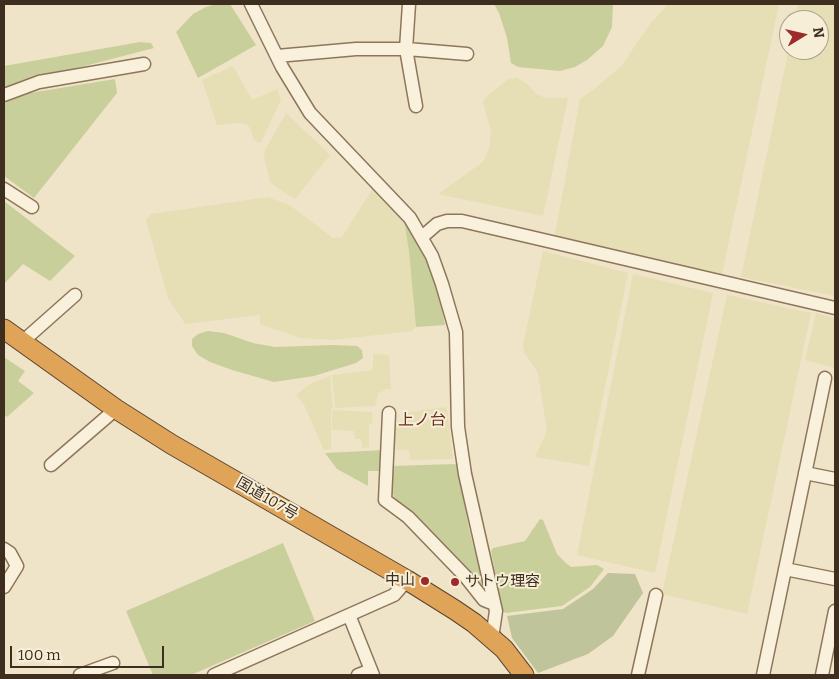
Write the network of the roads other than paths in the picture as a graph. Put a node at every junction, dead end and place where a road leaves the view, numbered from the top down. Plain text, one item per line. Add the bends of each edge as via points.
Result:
1 (251, 4) edge
2 (409, 4) edge
3 (406, 49) junction
4 (467, 54) dead end
5 (277, 56) junction
6 (144, 64) dead end
7 (4, 95) edge
8 (416, 106) dead end
9 (4, 189) edge
10 (32, 207) dead end
11 (422, 237) junction
12 (75, 296) dead end
13 (835, 308) edge
14 (4, 328) edge
15 (22, 342) junction
16 (824, 378) dead end
17 (116, 409) junction
18 (389, 413) dead end
19 (51, 465) dead end
20 (805, 473) junction
21 (835, 479) edge
22 (4, 549) edge
23 (785, 569) junction
24 (835, 579) edge
25 (407, 580) junction
26 (4, 587) edge
27 (656, 595) dead end
28 (494, 604) junction
29 (835, 611) edge
30 (350, 615) junction
31 (492, 638) junction
32 (113, 663) dead end
33 (372, 673) edge
34 (80, 675) edge
35 (214, 675) edge
36 (358, 675) edge
37 (524, 675) edge
38 (638, 675) edge
39 (763, 675) edge
40 (822, 675) edge

1 - 5 street
2 - 3 street
3 - 4 street
3 - 5 street via 356,49
3 - 8 street
5 - 11 street via 310,113 410,218
6 - 7 street via 39,82
9 - 10 street
11 - 13 street via 437,224 462,221
11 - 28 street via 432,256 456,332 458,427 465,474
12 - 15 street
14 - 15 highway, 国道107号
15 - 17 highway, 国道107号
16 - 20 street
17 - 19 street
17 - 25 highway, 国道107号
18 - 28 street via 385,500 408,517 484,600
20 - 21 street
20 - 23 street
22 - 26 street via 17,566
23 - 24 street
23 - 39 street
25 - 30 street via 394,594
25 - 31 highway, 国道107号
27 - 38 street
28 - 31 street
29 - 40 street
30 - 33 street
30 - 35 street
31 - 37 highway, 国道107号 via 504,648
32 - 34 street
33 - 36 street

